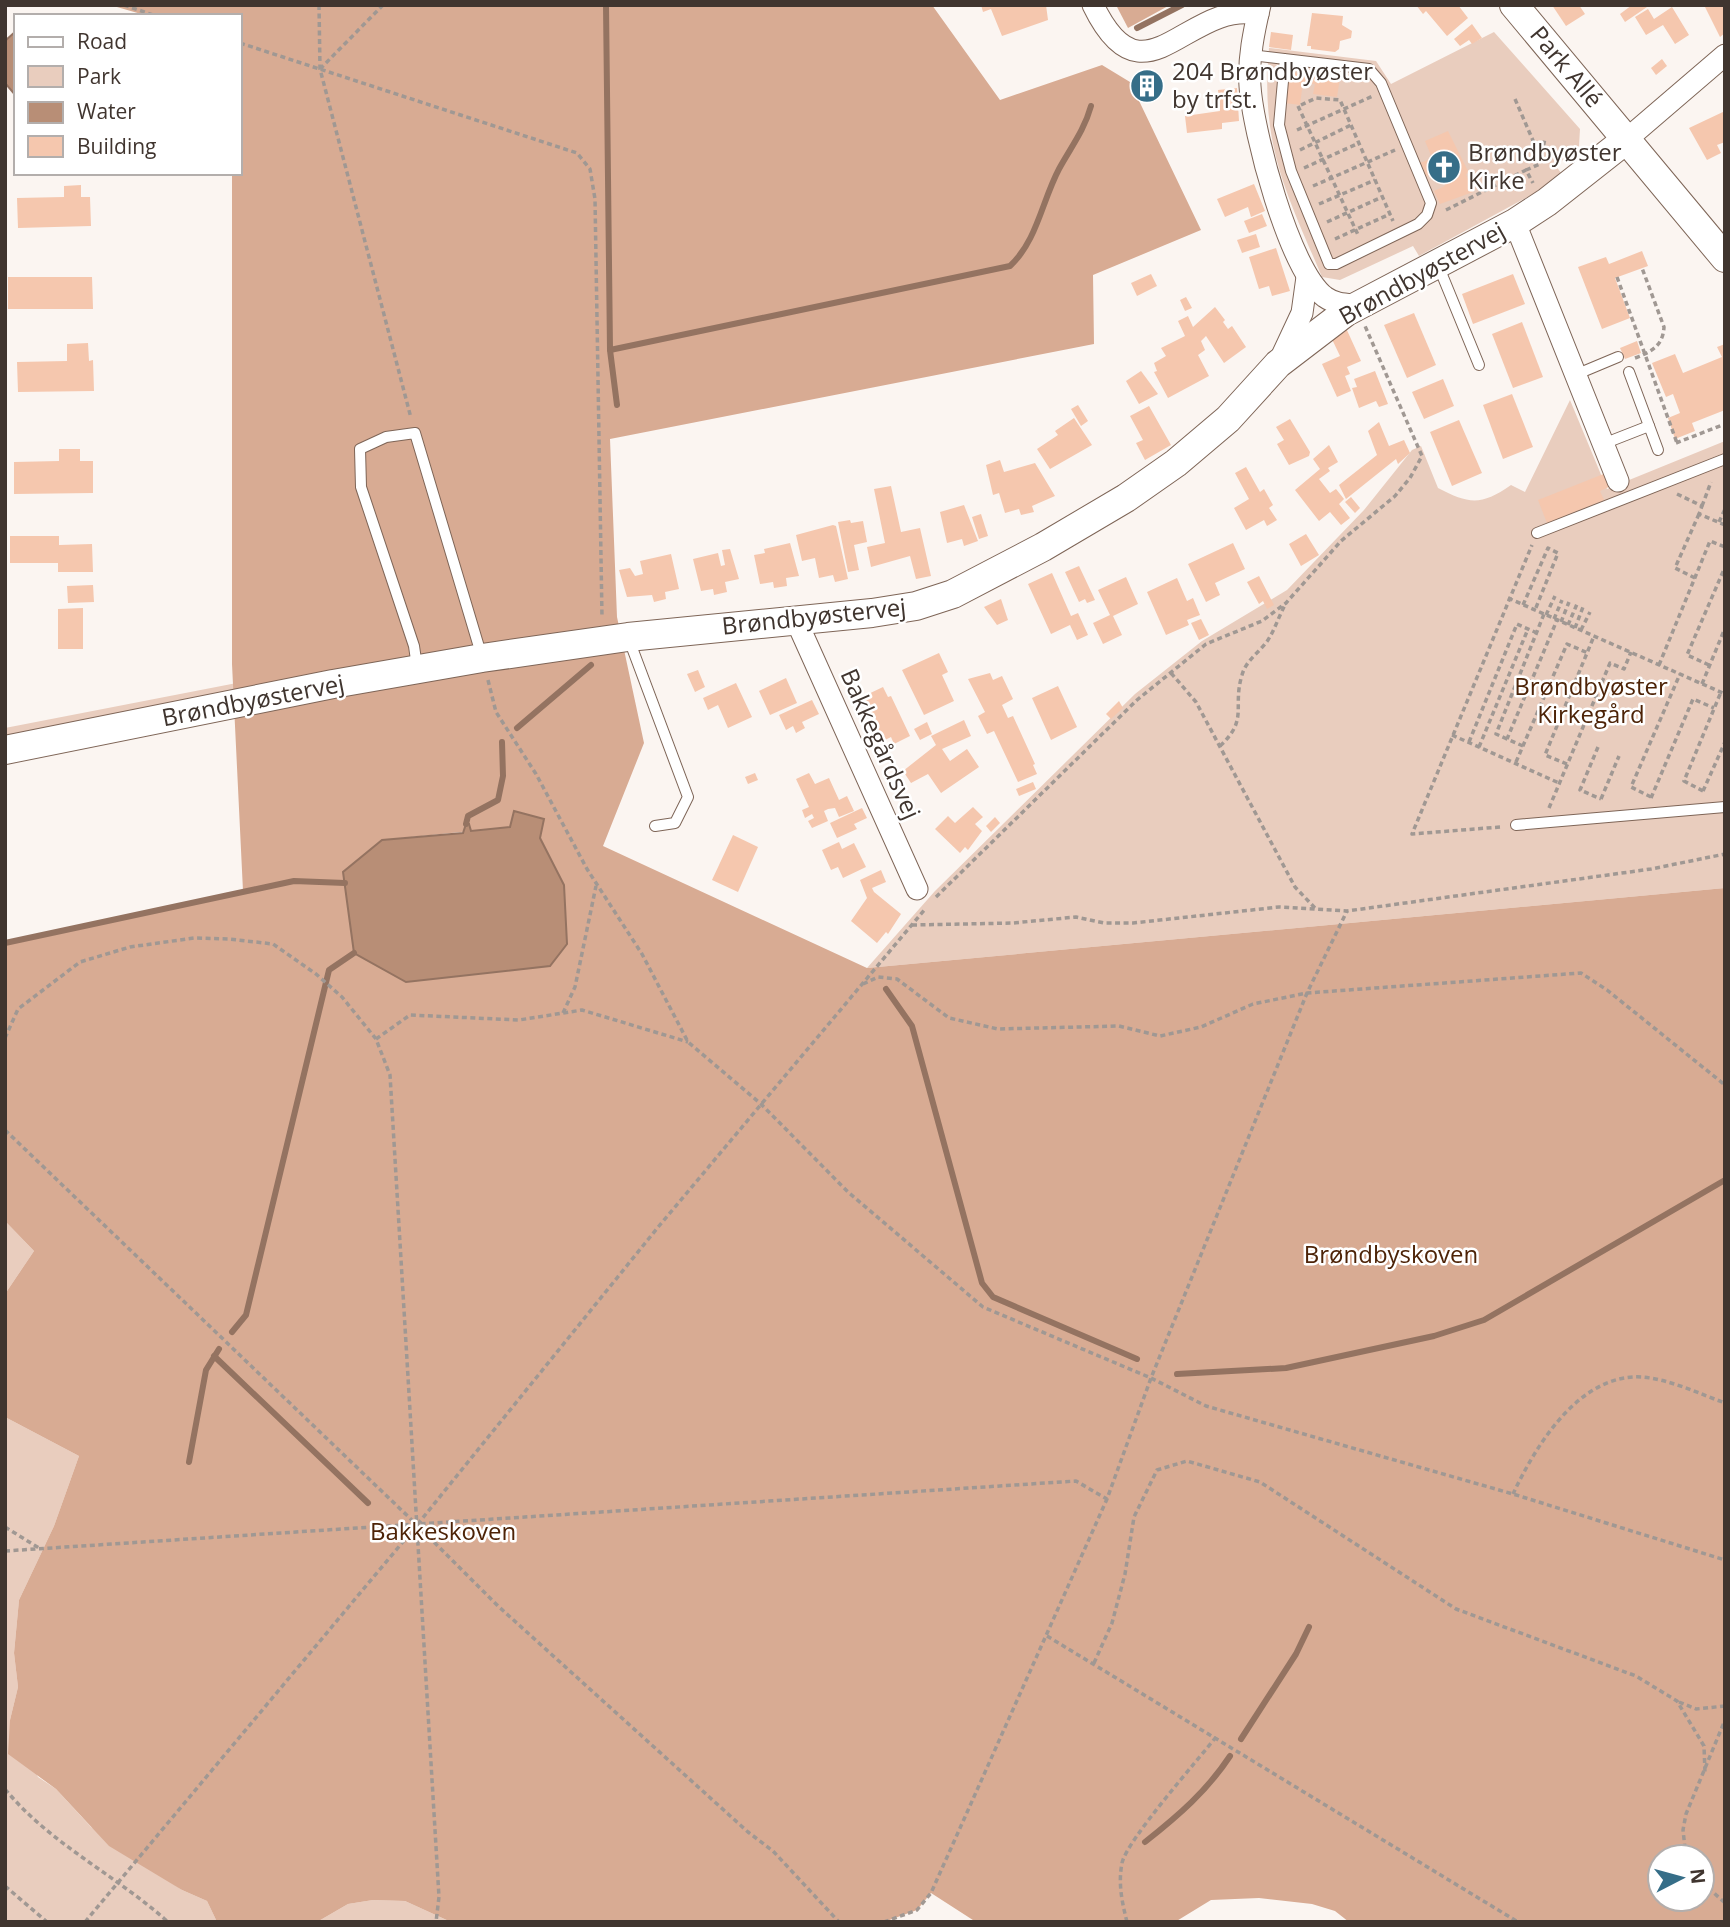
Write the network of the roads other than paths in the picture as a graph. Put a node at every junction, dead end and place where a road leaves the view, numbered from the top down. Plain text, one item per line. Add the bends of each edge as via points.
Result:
1 (1093, 5) edge
2 (1514, 5) edge
3 (1259, 10) edge
4 (1251, 55) junction
5 (1725, 55) edge
6 (1285, 59) junction
7 (1627, 139) junction
8 (1515, 223) junction
9 (1725, 258) edge
10 (1438, 265) junction
11 (1307, 277) junction
12 (1356, 305) junction
13 (1618, 357) dead end
14 (1278, 365) junction
15 (1479, 365) dead end
16 (1629, 372) dead end
17 (1576, 375) junction
18 (1649, 426) junction
19 (1603, 444) junction
20 (1658, 450) road end
21 (1725, 459) edge
22 (1621, 490) junction
23 (1537, 533) road end
24 (796, 620) junction
25 (615, 639) junction
26 (482, 658) junction
27 (417, 670) junction
28 (5, 750) edge
29 (1725, 807) edge
30 (1516, 825) road end
31 (655, 826) dead end
32 (917, 890) dead end

1 - 3 street via 1112,39 1133,50 1157,48 1222,13
2 - 7 street, Park Allé
3 - 4 street
4 - 6 lane
4 - 11 street via 1250,85 1269,178
5 - 7 street, Brøndbyøstervej
6 - 6 lane via 1369,69 1384,91 1430,203 1427,215 1336,264 1329,264 1321,246 1282,137
7 - 8 street, Brøndbyøstervej
7 - 9 street, Park Allé
8 - 10 street, Brøndbyøstervej
8 - 17 street, Brøndbyøstervej
10 - 12 street, Brøndbyøstervej
10 - 15 lane
11 - 12 street via 1335,303
11 - 14 street via 1302,313
12 - 14 street, Brøndbyøstervej
13 - 17 lane
14 - 24 street, Brøndbyøstervej via 1228,419 1175,463 1126,498 985,579 916,606
16 - 18 lane
17 - 19 street, Brøndbyøstervej
18 - 19 lane
18 - 20 lane
19 - 22 street, Brøndbyøstervej
21 - 22 lane via 1658,485
22 - 23 lane
24 - 25 street, Brøndbyøstervej
24 - 32 street, Bakkegårdsvej
25 - 26 street, Brøndbyøstervej
25 - 31 lane via 688,797 674,823
26 - 27 street, Brøndbyøstervej
26 - 27 lane via 415,433 386,437 360,449 361,487 414,646
27 - 28 street, Brøndbyøstervej
29 - 30 lane

